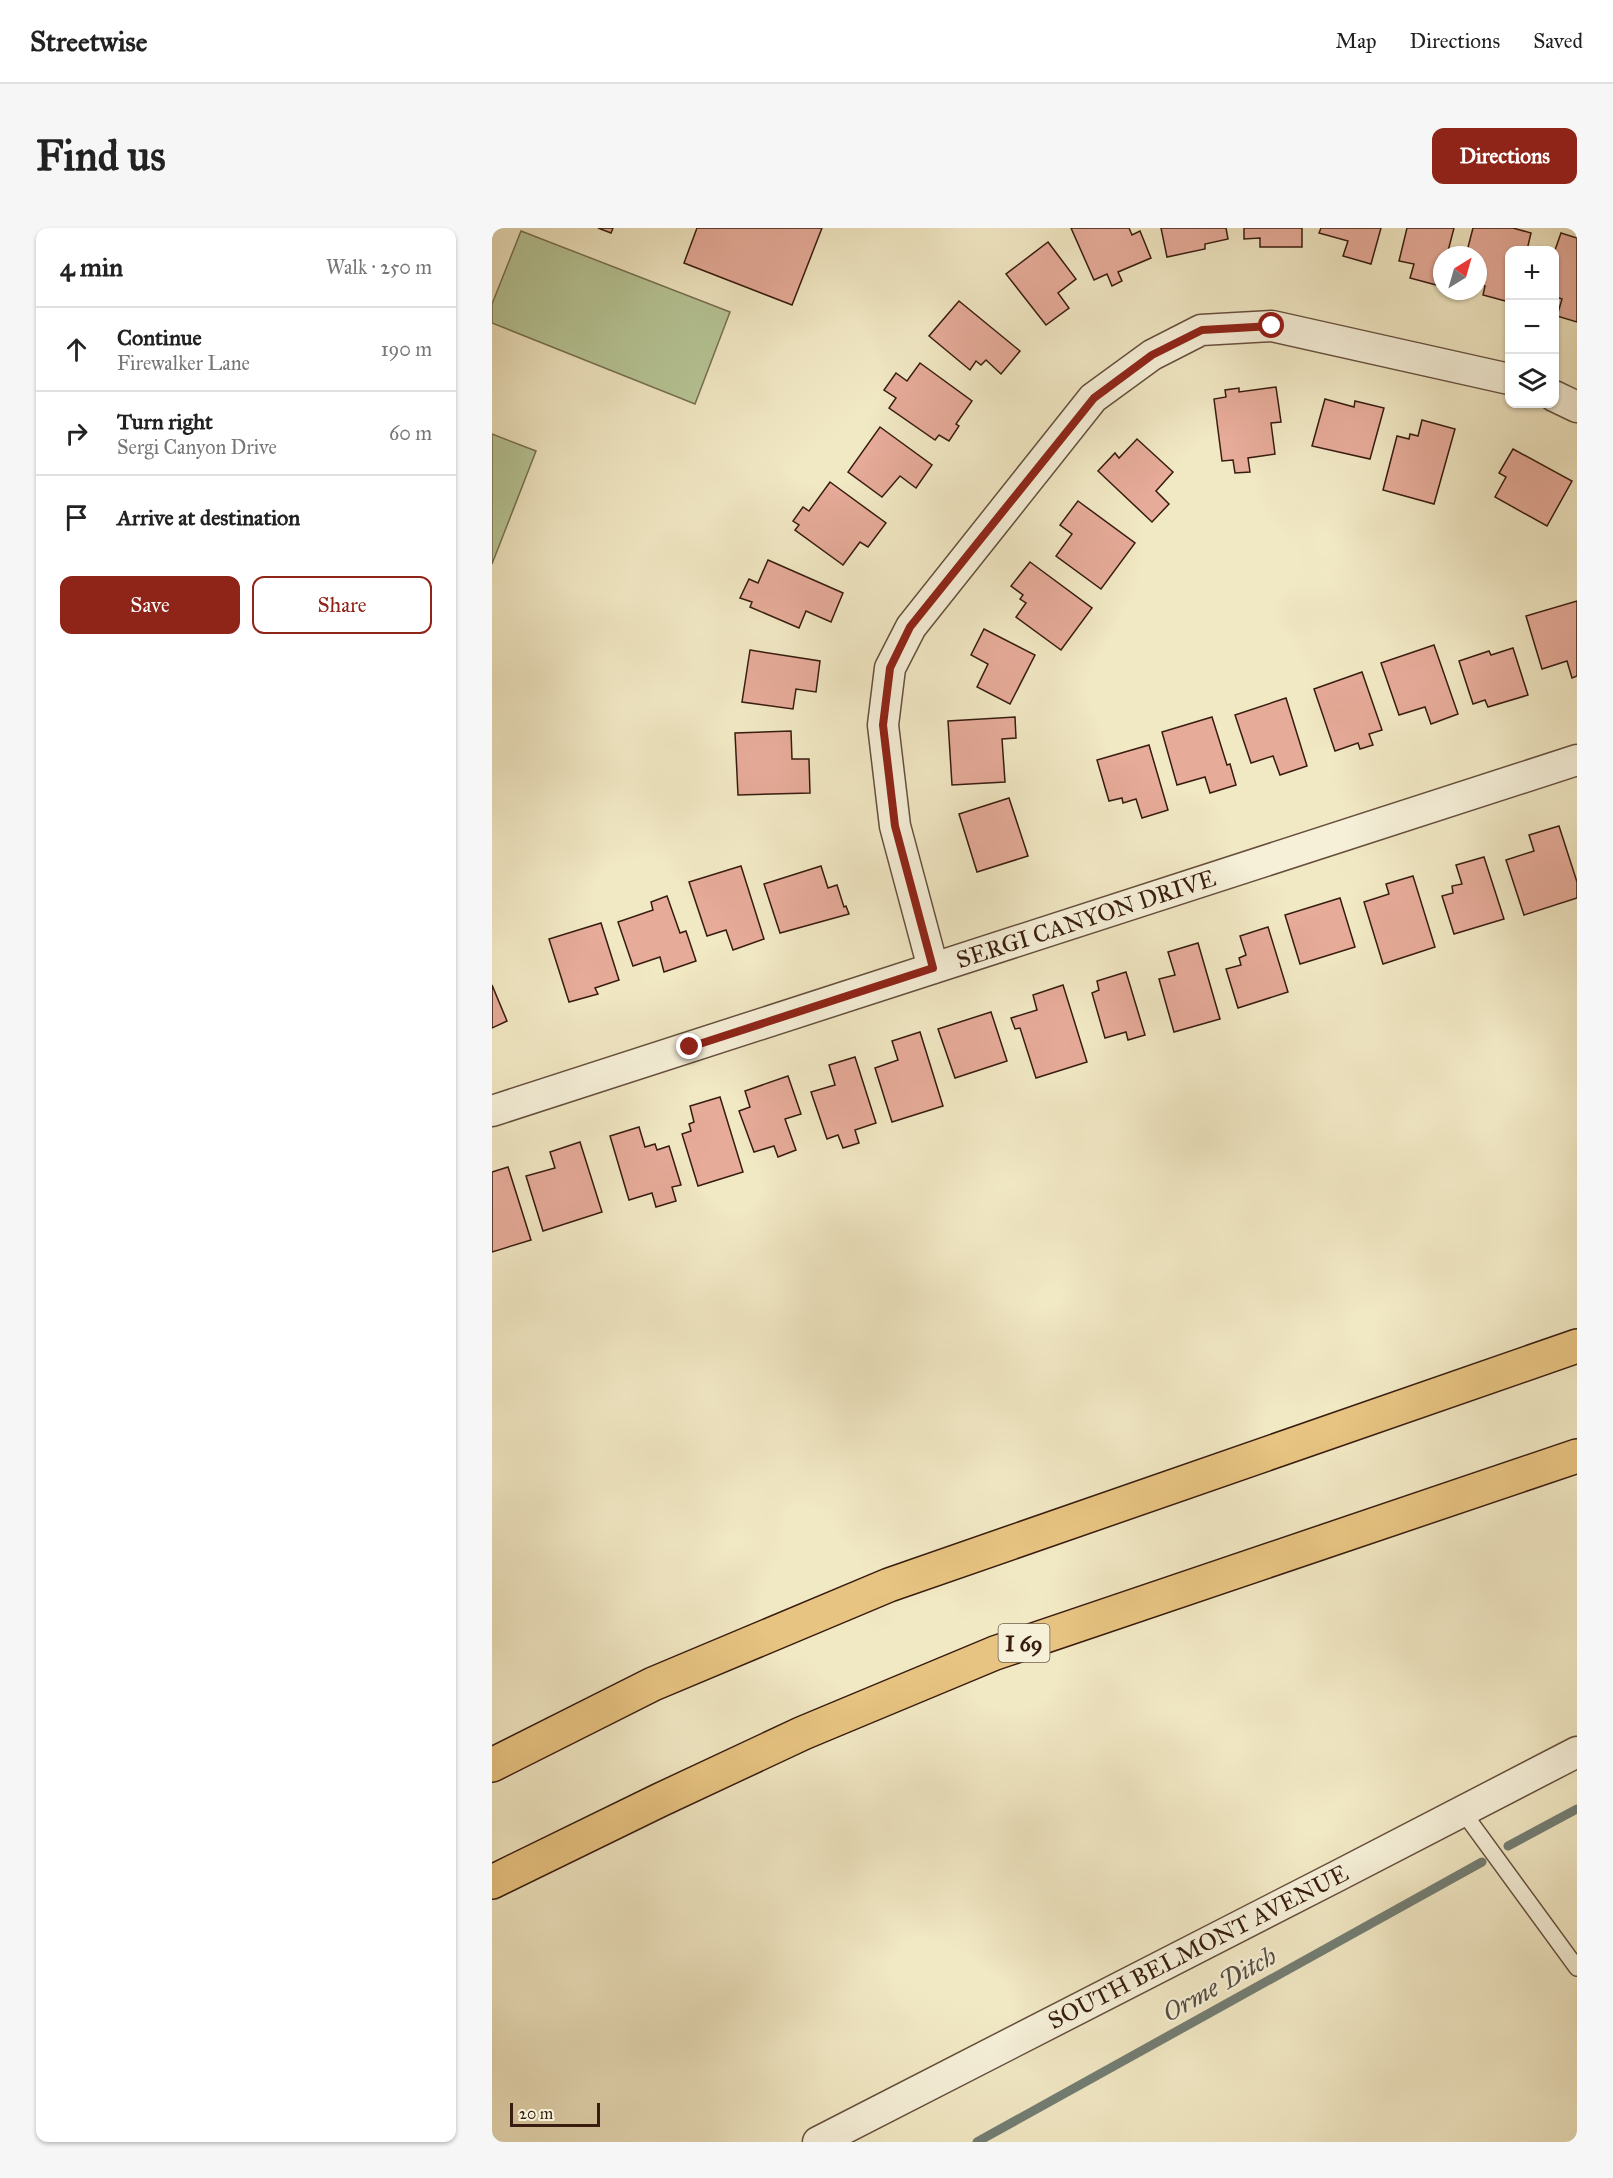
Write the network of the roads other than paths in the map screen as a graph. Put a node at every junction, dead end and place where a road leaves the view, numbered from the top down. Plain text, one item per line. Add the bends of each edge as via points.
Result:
1 (1505, 378) edge
2 (1559, 398) edge
3 (1577, 407) edge
4 (1577, 760) edge
5 (933, 968) junction
6 (492, 1111) edge
7 (1577, 1346) edge
8 (1577, 1456) edge
9 (1577, 1752) edge
10 (492, 1765) edge
11 (1463, 1812) junction
12 (492, 1882) edge
13 (1577, 1968) edge
14 (818, 2142) edge

1 - 5 street via 1272,326 1202,330 1152,355 1094,398 910,627 890,668 883,725 895,826
2 - 3 street
4 - 5 street, SERGI CANYON DRIVE
5 - 6 street, SERGI CANYON DRIVE
7 - 10 highway via 889,1585 653,1683
8 - 12 highway, I 69 via 995,1653 803,1733
9 - 11 street, SOUTH BELMONT AVENUE
11 - 13 lane
11 - 14 street, SOUTH BELMONT AVENUE

